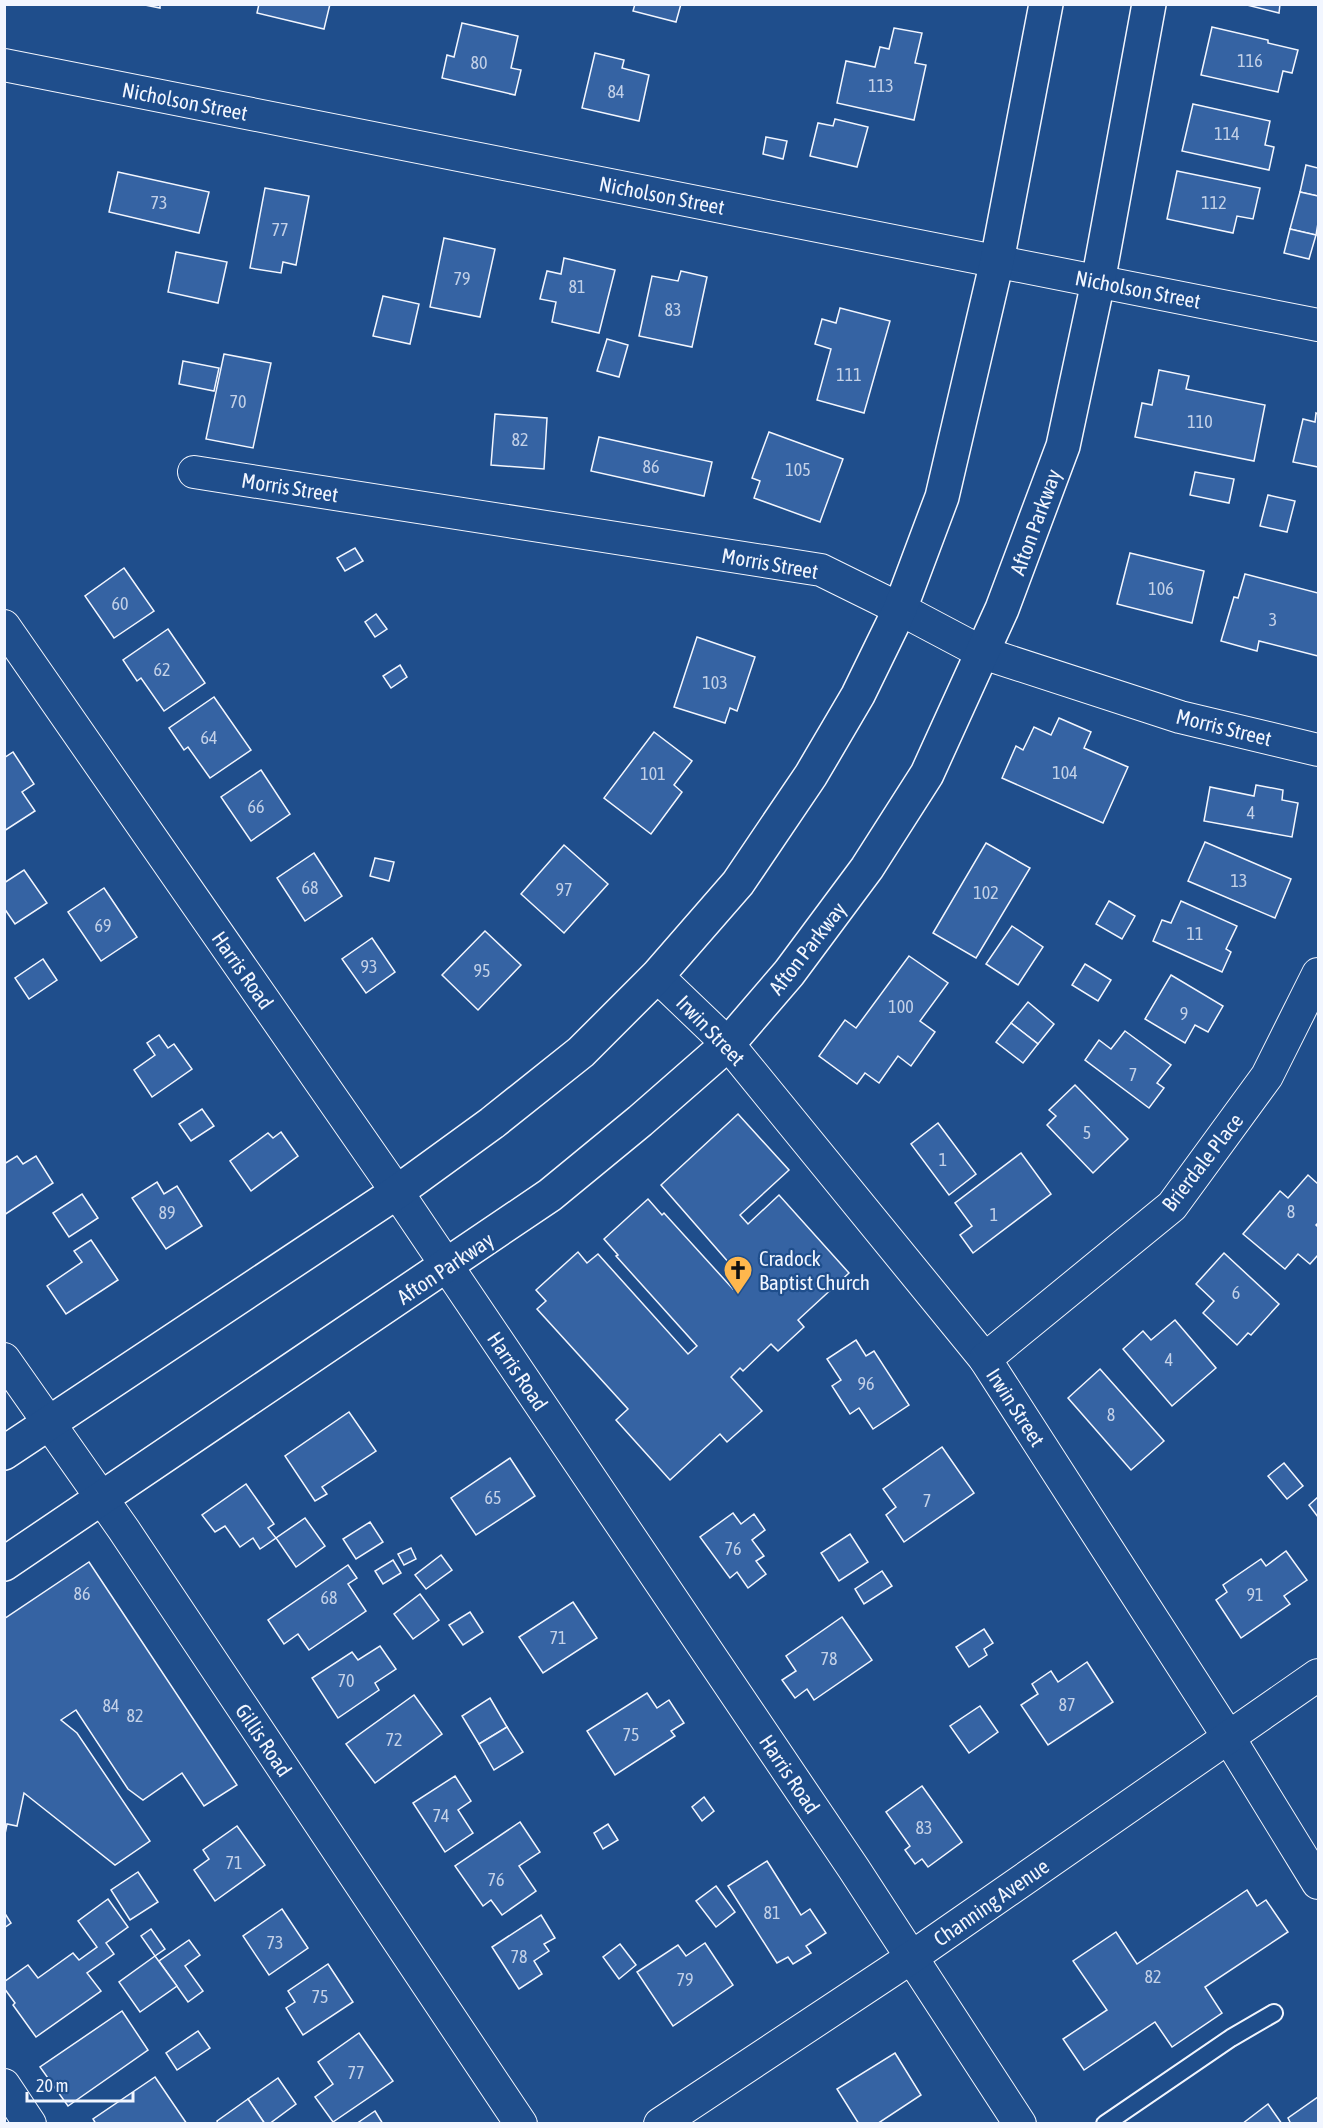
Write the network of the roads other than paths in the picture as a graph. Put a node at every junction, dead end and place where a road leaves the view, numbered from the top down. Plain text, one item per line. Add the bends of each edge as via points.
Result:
1 (1047, 4) edge
2 (1149, 4) edge
3 (4, 65) edge
4 (997, 261) junction
5 (1098, 282) junction
6 (1318, 325) edge
7 (194, 472) dead end
8 (900, 609) junction
9 (4, 626) edge
10 (983, 653) junction
11 (1318, 750) edge
12 (1318, 974) edge
13 (657, 976) junction
14 (728, 1044) junction
15 (397, 1192) junction
16 (447, 1267) junction
17 (4, 1359) edge
18 (985, 1359) junction
19 (48, 1424) junction
20 (4, 1453) edge
21 (102, 1498) junction
22 (4, 1564) edge
23 (1318, 1675) edge
24 (1229, 1738) junction
25 (1318, 1882) edge
26 (912, 1957) junction
27 (1274, 2013) dead end
28 (4, 2085) edge
29 (30, 2124) edge
30 (521, 2124) edge
31 (660, 2124) edge
32 (1020, 2124) edge
33 (1105, 2124) edge

1 - 4 street
2 - 5 street, Afton Parkway
3 - 4 street, Nicholson Street
4 - 5 street, Nicholson Street
4 - 8 street via 942,497
5 - 6 street, Nicholson Street
5 - 10 street, Afton Parkway via 1063,446
7 - 8 street, Morris Street via 821,570
8 - 10 street, Morris Street
8 - 13 street via 858,695 804,785 738,883
9 - 15 street, Harris Road
10 - 11 street, Morris Street via 1180,717
10 - 14 street, Afton Parkway via 927,774 867,868 789,973
12 - 18 street, Brierdale Place via 1267,1076 1172,1206
13 - 14 street, Irwin Street
13 - 15 street via 581,1052
14 - 16 street, Afton Parkway via 550,1195
14 - 18 street, Irwin Street
15 - 16 street, Harris Road
15 - 19 street
16 - 21 street, Afton Parkway
16 - 26 street, Harris Road
17 - 19 street, Gillis Road
18 - 24 street, Irwin Street
19 - 20 street
19 - 21 street, Gillis Road
21 - 22 street, Afton Parkway
21 - 30 street, Gillis Road
23 - 24 street, Channing Avenue
24 - 25 street, Irwin Street
24 - 26 street, Channing Avenue
26 - 31 street, Channing Avenue
26 - 32 street, Harris Road
27 - 33 lane
28 - 29 street

